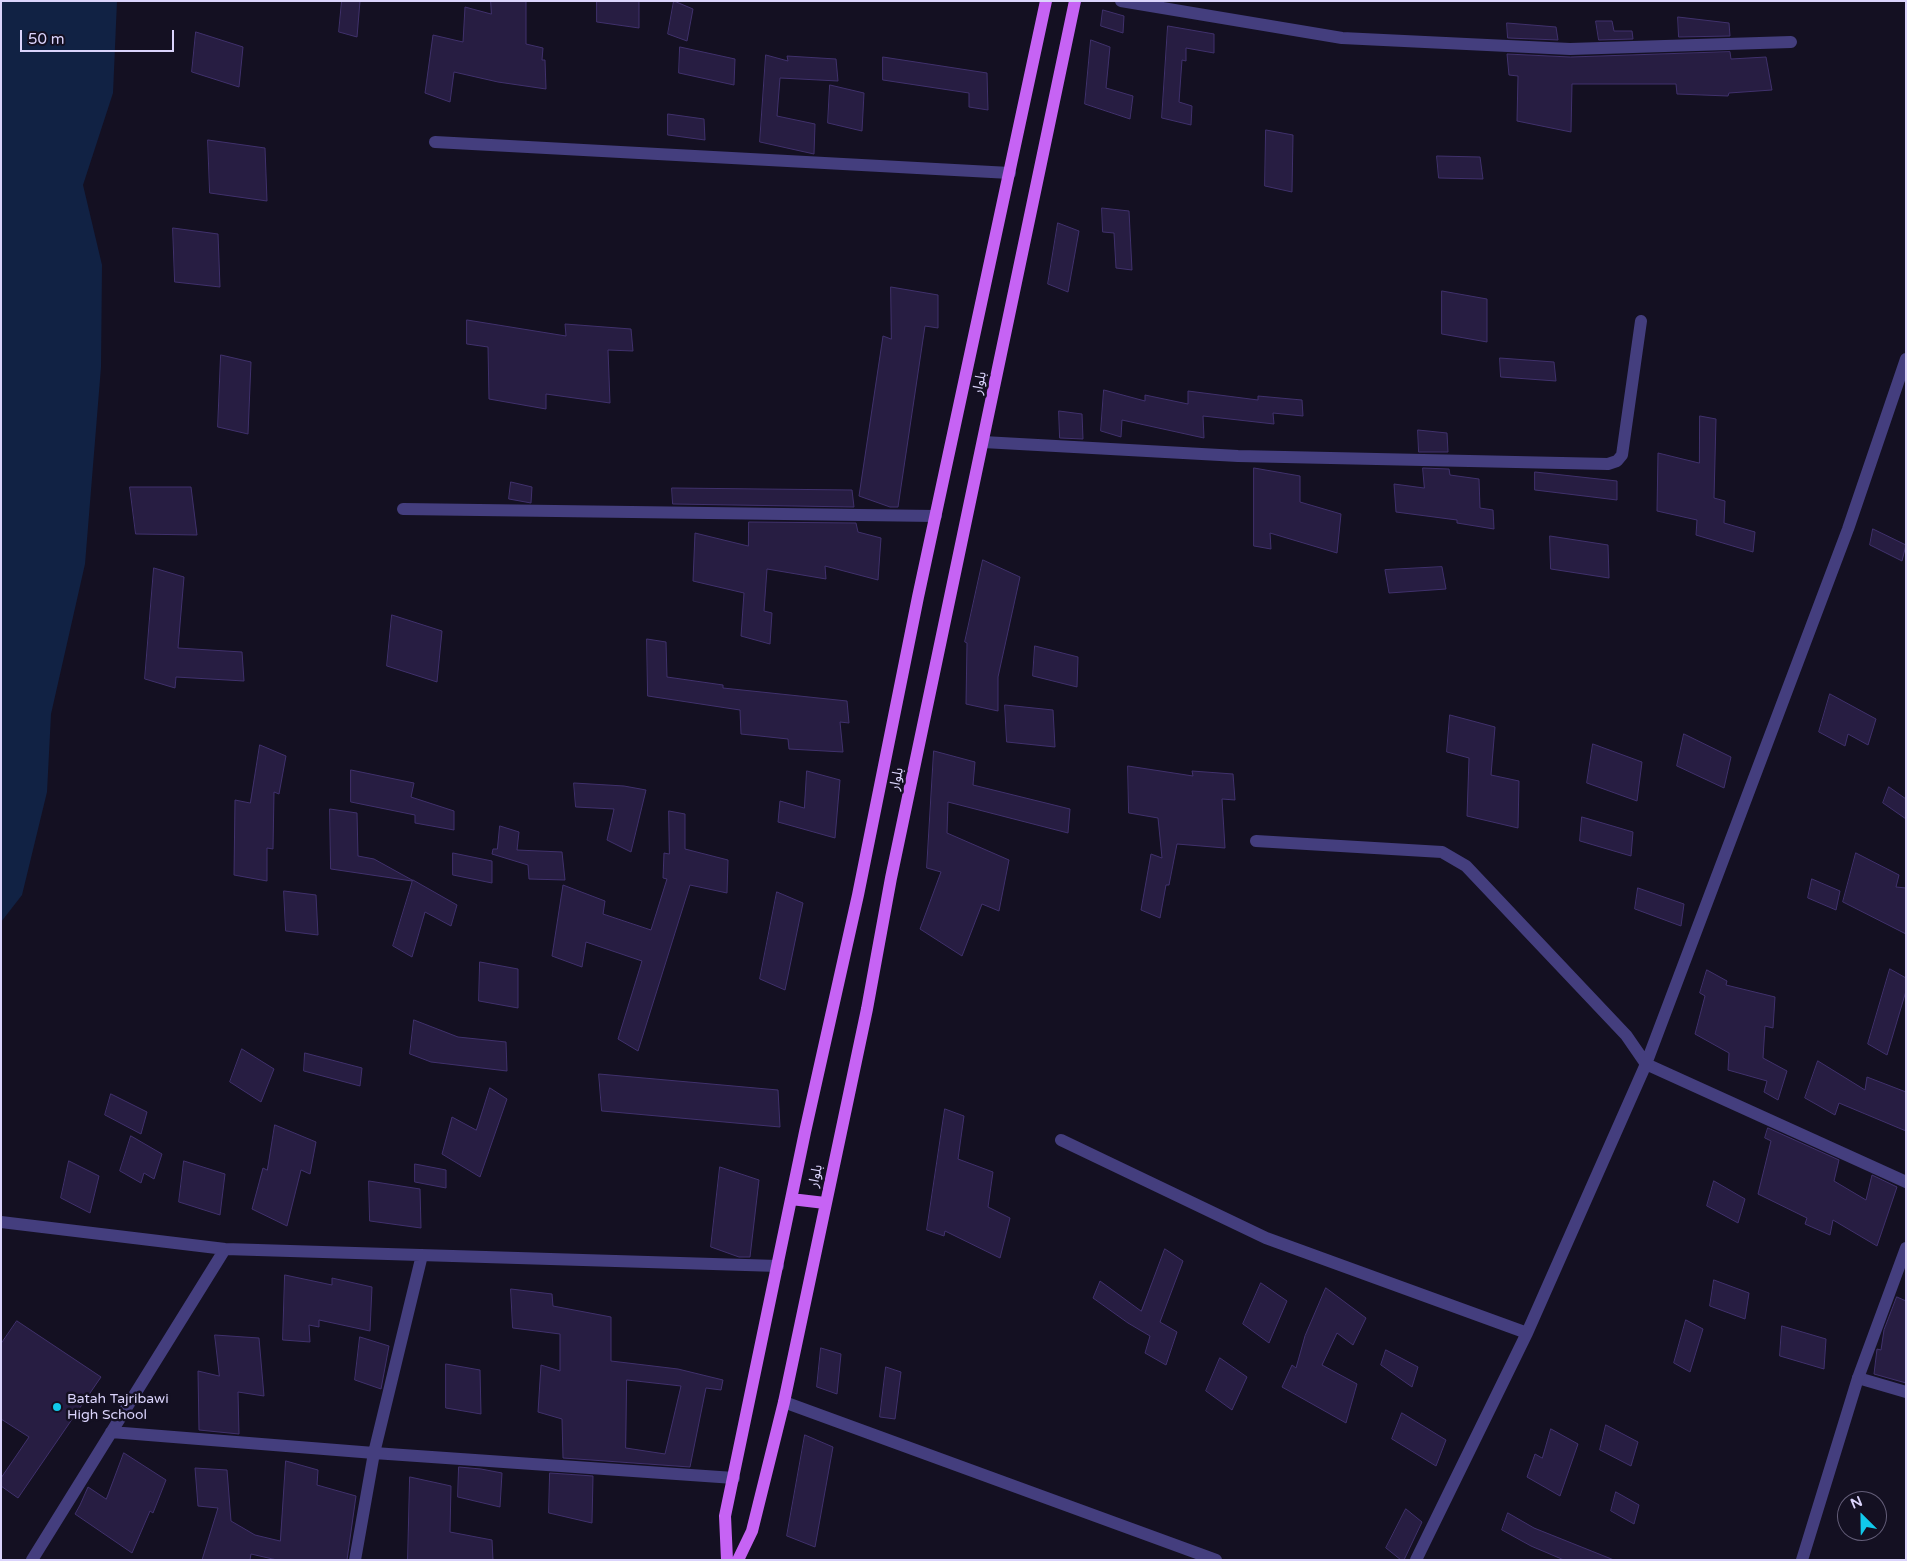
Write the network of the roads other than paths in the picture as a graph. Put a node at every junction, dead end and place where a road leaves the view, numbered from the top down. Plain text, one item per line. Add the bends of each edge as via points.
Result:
1 (1046, 1) edge
2 (1075, 1) edge
3 (1121, 1) edge
4 (1791, 42) dead end
5 (434, 142) dead end
6 (1010, 173) junction
7 (1641, 321) dead end
8 (1906, 359) edge
9 (983, 442) junction
10 (403, 509) dead end
11 (936, 516) junction
12 (1256, 841) dead end
13 (1646, 1064) junction
14 (1061, 1140) dead end
15 (1906, 1182) edge
16 (791, 1199) junction
17 (825, 1203) junction
18 (1, 1222) edge
19 (1906, 1248) edge
20 (225, 1249) junction
21 (422, 1255) junction
22 (778, 1266) junction
23 (1527, 1333) junction
24 (1858, 1378) junction
25 (1906, 1392) edge
26 (784, 1402) junction
27 (111, 1432) junction
28 (374, 1453) junction
29 (734, 1478) junction
30 (32, 1560) edge
31 (355, 1560) edge
32 (727, 1560) edge
33 (738, 1560) edge
34 (1216, 1560) edge
35 (1416, 1560) edge
36 (1802, 1560) edge

1 - 6 main road, بلوار
2 - 9 main road, بلوار
3 - 4 street via 1342,38 1570,50
5 - 6 street
6 - 11 main road, بلوار
7 - 9 street via 1622,455 1608,464 1238,456
8 - 13 street via 1848,529
9 - 17 main road, بلوار
10 - 11 street
11 - 16 main road, بلوار
12 - 13 street via 1442,852 1466,866 1626,1035
13 - 15 street
13 - 23 street
14 - 23 street via 1266,1238
16 - 17 main road
16 - 22 main road, بلوار
17 - 26 main road, بلوار
18 - 20 street
19 - 24 street
20 - 21 street
20 - 27 street
21 - 22 street
21 - 28 street
22 - 29 main road, بلوار
23 - 35 street
24 - 25 street
24 - 36 street
26 - 33 main road, بلوار via 752,1531
26 - 34 street
27 - 28 street
27 - 30 street
28 - 29 street
28 - 31 street
29 - 32 main road, بلوار via 725,1516

